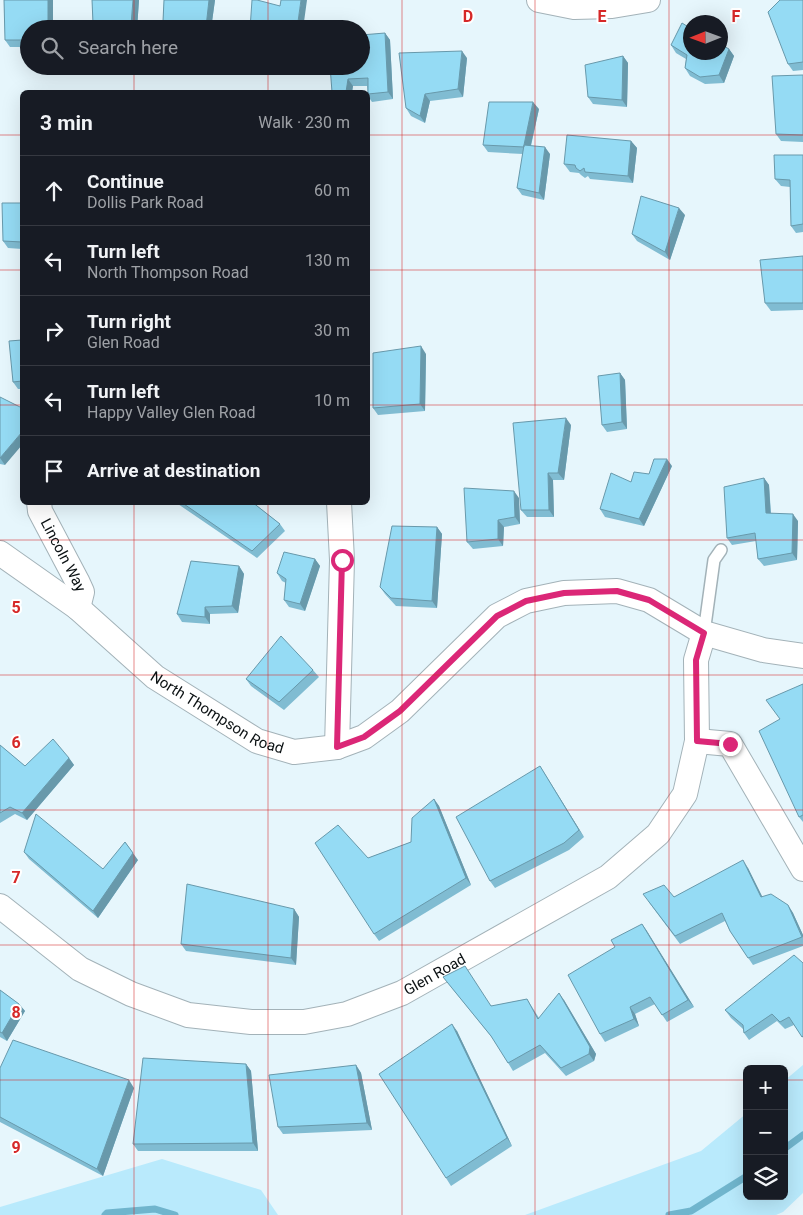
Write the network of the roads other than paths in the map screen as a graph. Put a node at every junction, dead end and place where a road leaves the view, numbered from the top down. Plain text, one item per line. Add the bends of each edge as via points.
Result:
1 (538, 0) edge
2 (648, 0) edge
3 (39, 505) edge
4 (339, 505) edge
5 (721, 550) dead end
6 (0, 553) edge
7 (78, 608) junction
8 (704, 633) junction
9 (803, 656) edge
10 (697, 741) junction
11 (337, 747) junction
12 (802, 863) edge
13 (0, 906) edge

1 - 2 street via 574,7 612,6
3 - 7 street, Lincoln Way via 82,592
4 - 11 street via 342,560
5 - 8 lane via 714,560
6 - 7 street, North Thompson Road
7 - 11 street, North Thompson Road via 155,677 257,741 294,752
8 - 9 street, North Thompson Road via 763,650
8 - 10 street, Glen Road via 696,660
8 - 11 street, North Thompson Road via 649,600 617,591 564,593 526,601 497,616 400,711 364,737
10 - 12 street via 730,744
10 - 13 street, Glen Road via 685,794 658,834 608,877 402,993 347,1014 304,1022 251,1022 188,1015 131,994 80,969

